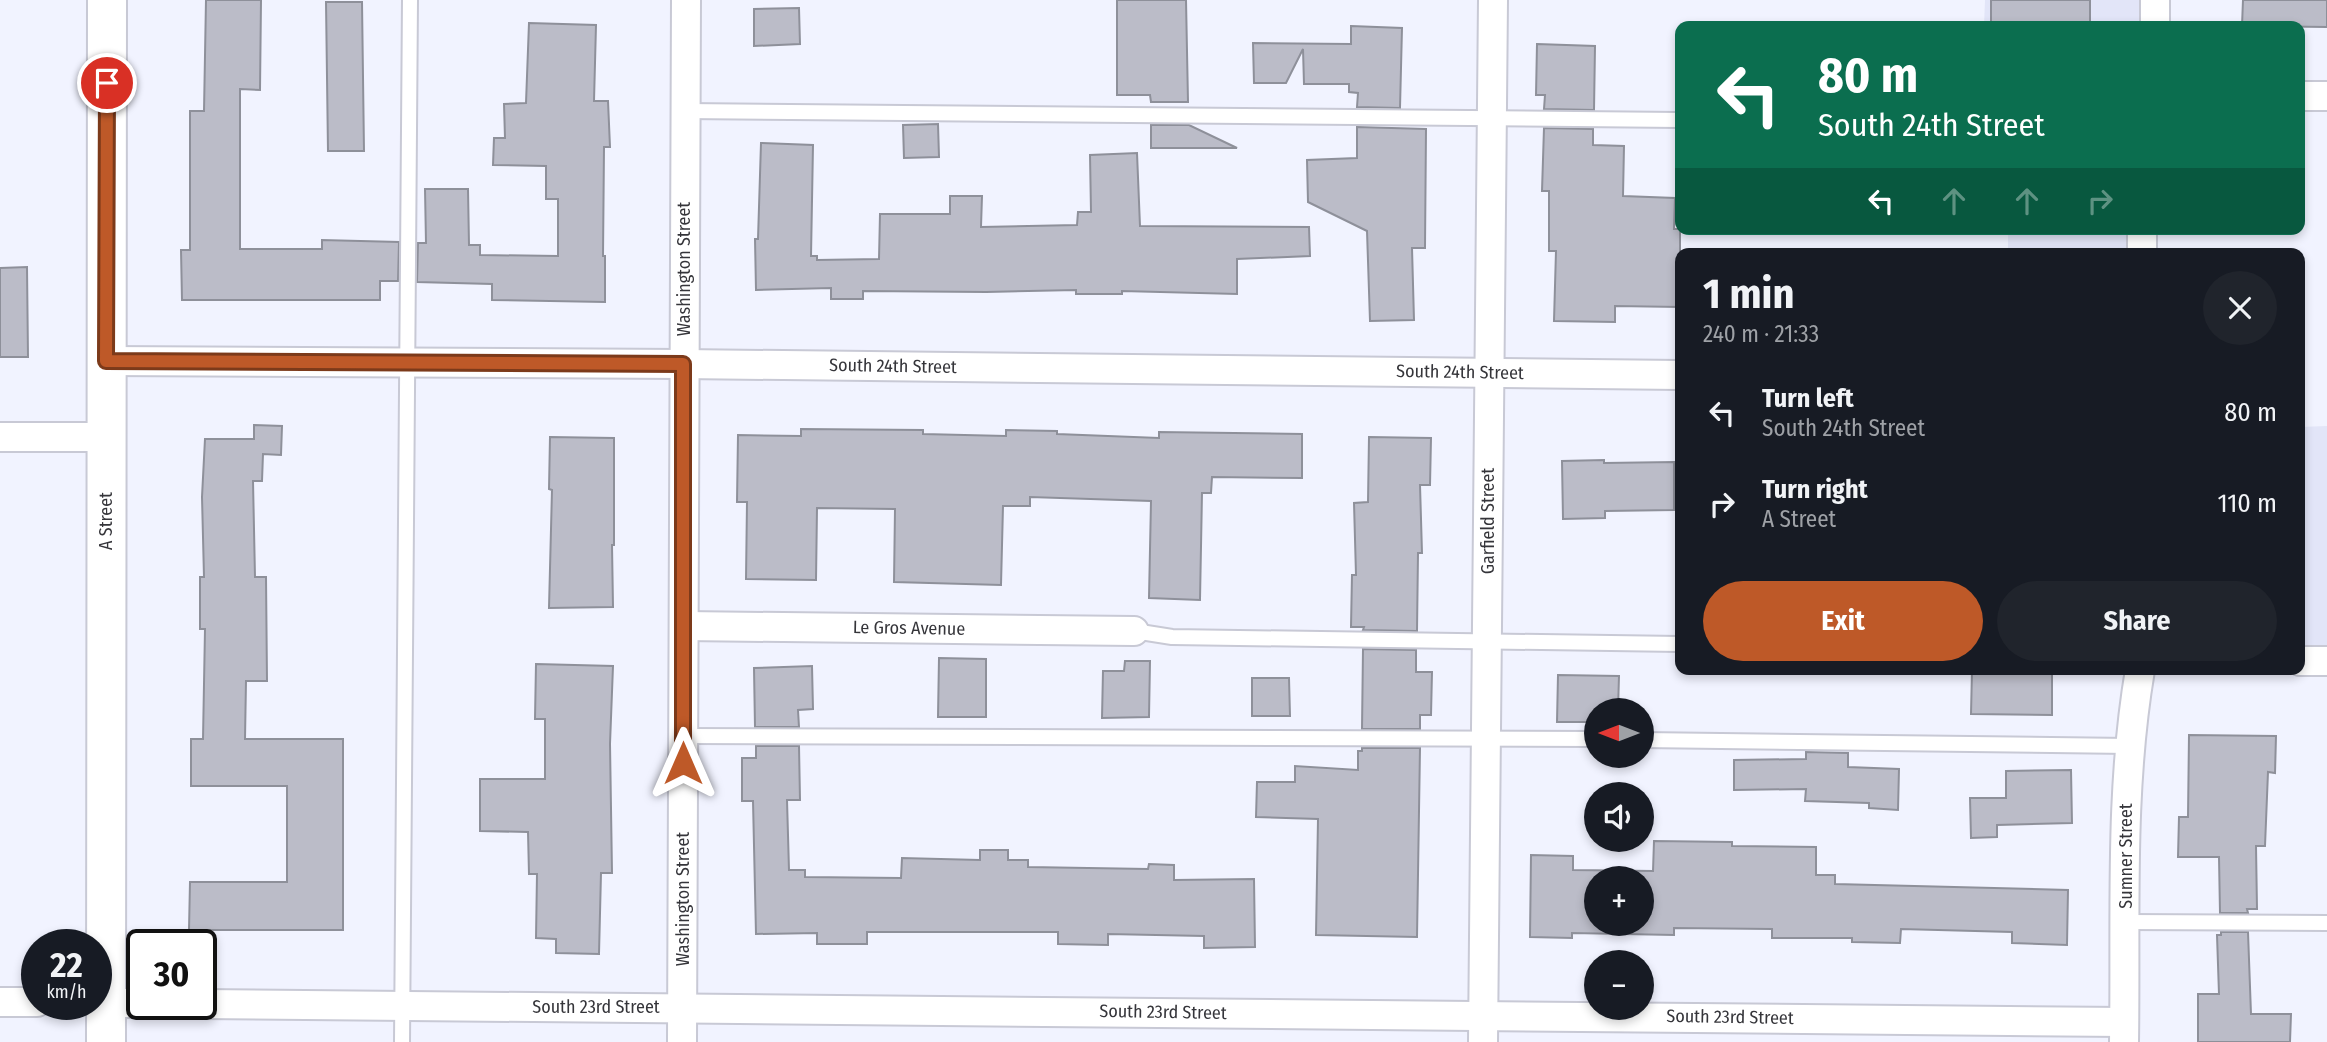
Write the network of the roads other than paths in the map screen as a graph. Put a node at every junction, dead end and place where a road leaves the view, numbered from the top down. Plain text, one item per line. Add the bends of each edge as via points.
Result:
1 (107, 0) edge
2 (410, 0) edge
3 (685, 0) edge
4 (1493, 0) edge
5 (2155, 0) edge
6 (2155, 21) edge
7 (2305, 96) edge
8 (2327, 96) edge
9 (685, 111) junction
10 (1492, 118) junction
11 (1675, 120) edge
12 (106, 361) junction
13 (407, 362) junction
14 (683, 364) junction
15 (1490, 373) junction
16 (1675, 375) edge
17 (0, 437) edge
18 (106, 437) junction
19 (684, 626) junction
20 (1134, 631) joint
21 (1487, 642) junction
22 (1675, 644) edge
23 (2305, 661) edge
24 (2327, 661) edge
25 (2139, 675) edge
26 (683, 736) junction
27 (1486, 738) junction
28 (1584, 739) edge
29 (1654, 740) edge
30 (2129, 746) junction
31 (2126, 922) junction
32 (2327, 923) edge
33 (0, 1002) edge
34 (21, 1002) edge
35 (115, 1003) edge
36 (217, 1004) edge
37 (402, 1006) junction
38 (682, 1008) junction
39 (1484, 1028) edge
40 (2124, 1032) edge
41 (106, 1042) edge
42 (402, 1042) edge
43 (682, 1042) edge

1 - 12 main road, A Street
2 - 13 lane
3 - 9 street, Washington Street
4 - 10 street, Garfield Street
5 - 6 street
7 - 8 street
9 - 10 lane
9 - 14 street, Washington Street
10 - 11 lane
10 - 15 street, Garfield Street
12 - 13 street, South 24th Street
12 - 18 main road, A Street
13 - 14 street, South 24th Street
13 - 37 lane
14 - 15 street, South 24th Street
14 - 19 street, Washington Street
15 - 16 street, South 24th Street
15 - 21 street, Garfield Street
17 - 18 street
18 - 35 main road, A Street
19 - 20 street, Le Gros Avenue
19 - 26 street, Washington Street
20 - 21 lane via 1172,637
21 - 22 lane
21 - 27 street, Garfield Street
23 - 24 street
25 - 30 street, Sumner Street
26 - 27 lane
26 - 38 street, Washington Street
27 - 28 lane
27 - 39 street, Garfield Street
29 - 30 lane
30 - 31 street, Sumner Street
31 - 32 lane
31 - 40 street, Sumner Street
33 - 34 street
35 - 41 main road, A Street
36 - 37 street, South 23rd Street
37 - 38 street, South 23rd Street
37 - 42 lane
38 - 39 street, South 23rd Street
38 - 43 street, Washington Street
39 - 40 street, South 23rd Street

